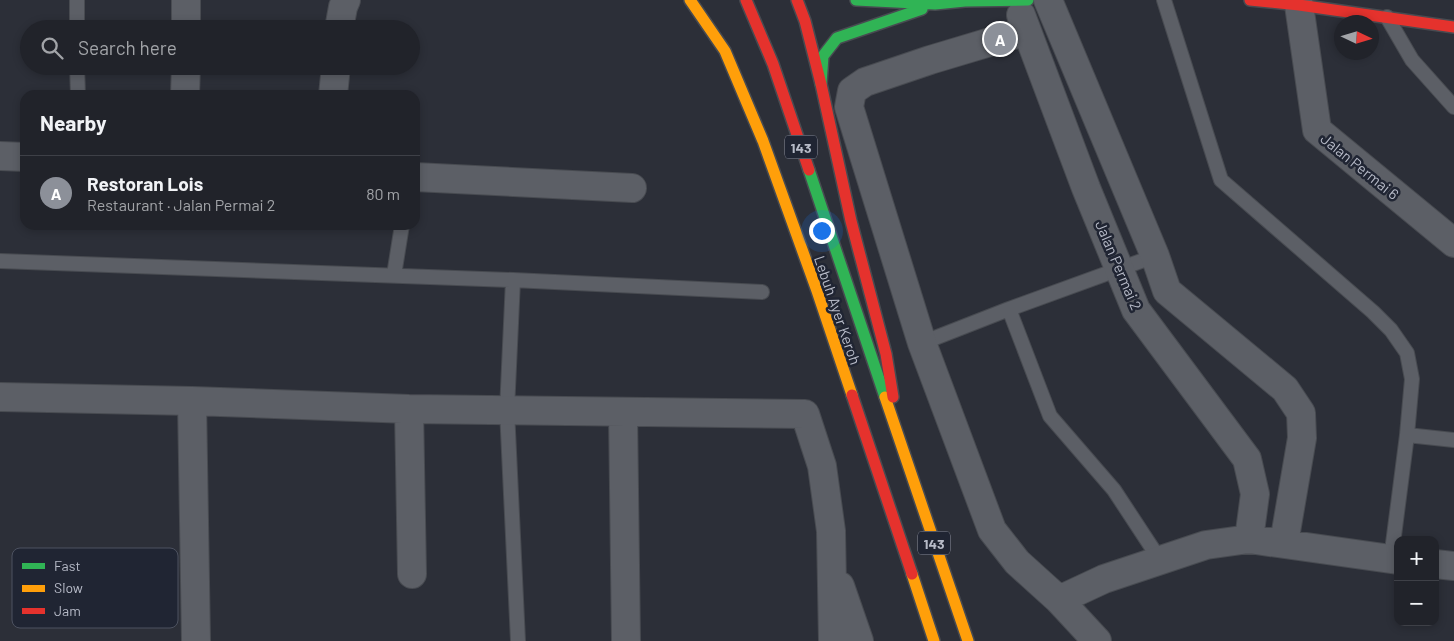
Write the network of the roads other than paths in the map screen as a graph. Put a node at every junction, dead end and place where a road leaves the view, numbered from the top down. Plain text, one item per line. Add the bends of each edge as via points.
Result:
1 (77, 0) edge
2 (186, 0) edge
3 (346, 0) edge
4 (690, 0) edge
5 (700, 0) edge
6 (746, 0) edge
7 (796, 0) edge
8 (856, 0) edge
9 (1016, 0) edge
10 (1028, 0) edge
11 (1048, 0) edge
12 (1164, 0) edge
13 (1250, 0) edge
14 (890, 1) edge
15 (965, 1) edge
16 (935, 4) junction
17 (1299, 5) junction
18 (1387, 17) junction
19 (77, 20) edge
20 (186, 20) edge
21 (341, 20) edge
22 (1454, 27) edge
23 (1027, 31) junction
24 (725, 51) junction
25 (77, 75) edge
26 (186, 75) edge
27 (335, 75) edge
28 (821, 84) junction
29 (78, 90) edge
30 (185, 90) edge
31 (334, 90) edge
32 (1454, 107) edge
33 (0, 156) edge
34 (20, 157) edge
35 (420, 177) edge
36 (632, 188) dead end
37 (401, 230) edge
38 (1454, 243) edge
39 (1155, 256) junction
40 (0, 261) edge
41 (1120, 269) junction
42 (394, 275) junction
43 (513, 280) junction
44 (762, 292) dead end
45 (1009, 309) junction
46 (922, 343) junction
47 (0, 397) edge
48 (192, 402) junction
49 (409, 410) junction
50 (507, 410) junction
51 (623, 412) junction
52 (1407, 435) junction
53 (1454, 440) edge
54 (900, 445) junction
55 (1397, 536) edge
56 (1249, 538) junction
57 (1284, 542) junction
58 (1160, 560) junction
59 (1394, 560) edge
60 (1439, 564) edge
61 (833, 565) junction
62 (1454, 566) edge
63 (412, 574) dead end
64 (1059, 600) junction
65 (196, 641) edge
66 (518, 641) edge
67 (626, 641) edge
68 (833, 641) edge
69 (860, 641) edge
70 (934, 641) edge
71 (968, 641) edge
72 (1097, 641) edge

1 - 19 lane
2 - 20 street
3 - 21 street
4 - 24 main road, Lebuh Ayer Keroh / 143
5 - 24 main road
6 - 54 main road, Lebuh Ayer Keroh / 143 via 773,64
7 - 28 main road via 805,21
8 - 14 main road
9 - 10 main road
9 - 15 main road
9 - 23 street, Jalan Permai 2
11 - 39 street
12 - 52 lane via 1222,180 1373,312 1391,330 1407,354 1412,379
13 - 17 main road
14 - 16 main road
15 - 16 main road
16 - 28 main road via 837,38 823,56
17 - 18 main road
17 - 38 street, Jalan Permai 6 via 1316,130
18 - 22 main road
18 - 32 lane via 1412,60
23 - 41 street, Jalan Permai 2
23 - 46 street via 865,82 852,92 849,106
24 - 70 main road, Lebuh Ayer Keroh / 143 via 763,141 817,291
25 - 29 lane
26 - 30 street
27 - 31 street
28 - 54 main road via 851,221 886,354
33 - 34 street
35 - 36 street
37 - 42 lane
39 - 41 lane
39 - 57 street via 1167,291 1285,388 1301,413 1302,438
40 - 42 lane
41 - 45 lane
41 - 56 street, Jalan Permai 2 via 1136,310 1247,459 1255,494
42 - 43 lane
43 - 44 lane
43 - 50 lane
45 - 46 lane
45 - 58 lane via 1050,416 1114,490
46 - 64 street via 992,530 1017,562
47 - 48 street
48 - 49 street
48 - 65 street
49 - 50 street
49 - 63 street
50 - 51 street
50 - 66 lane
51 - 61 street via 805,414 822,466
51 - 67 street
52 - 53 lane
52 - 55 lane
54 - 71 main road, Lebuh Ayer Keroh / 143
56 - 57 street
56 - 58 street via 1206,545
57 - 59 street
58 - 64 street via 1104,579
60 - 62 street
61 - 68 street
61 - 69 street
64 - 72 street

